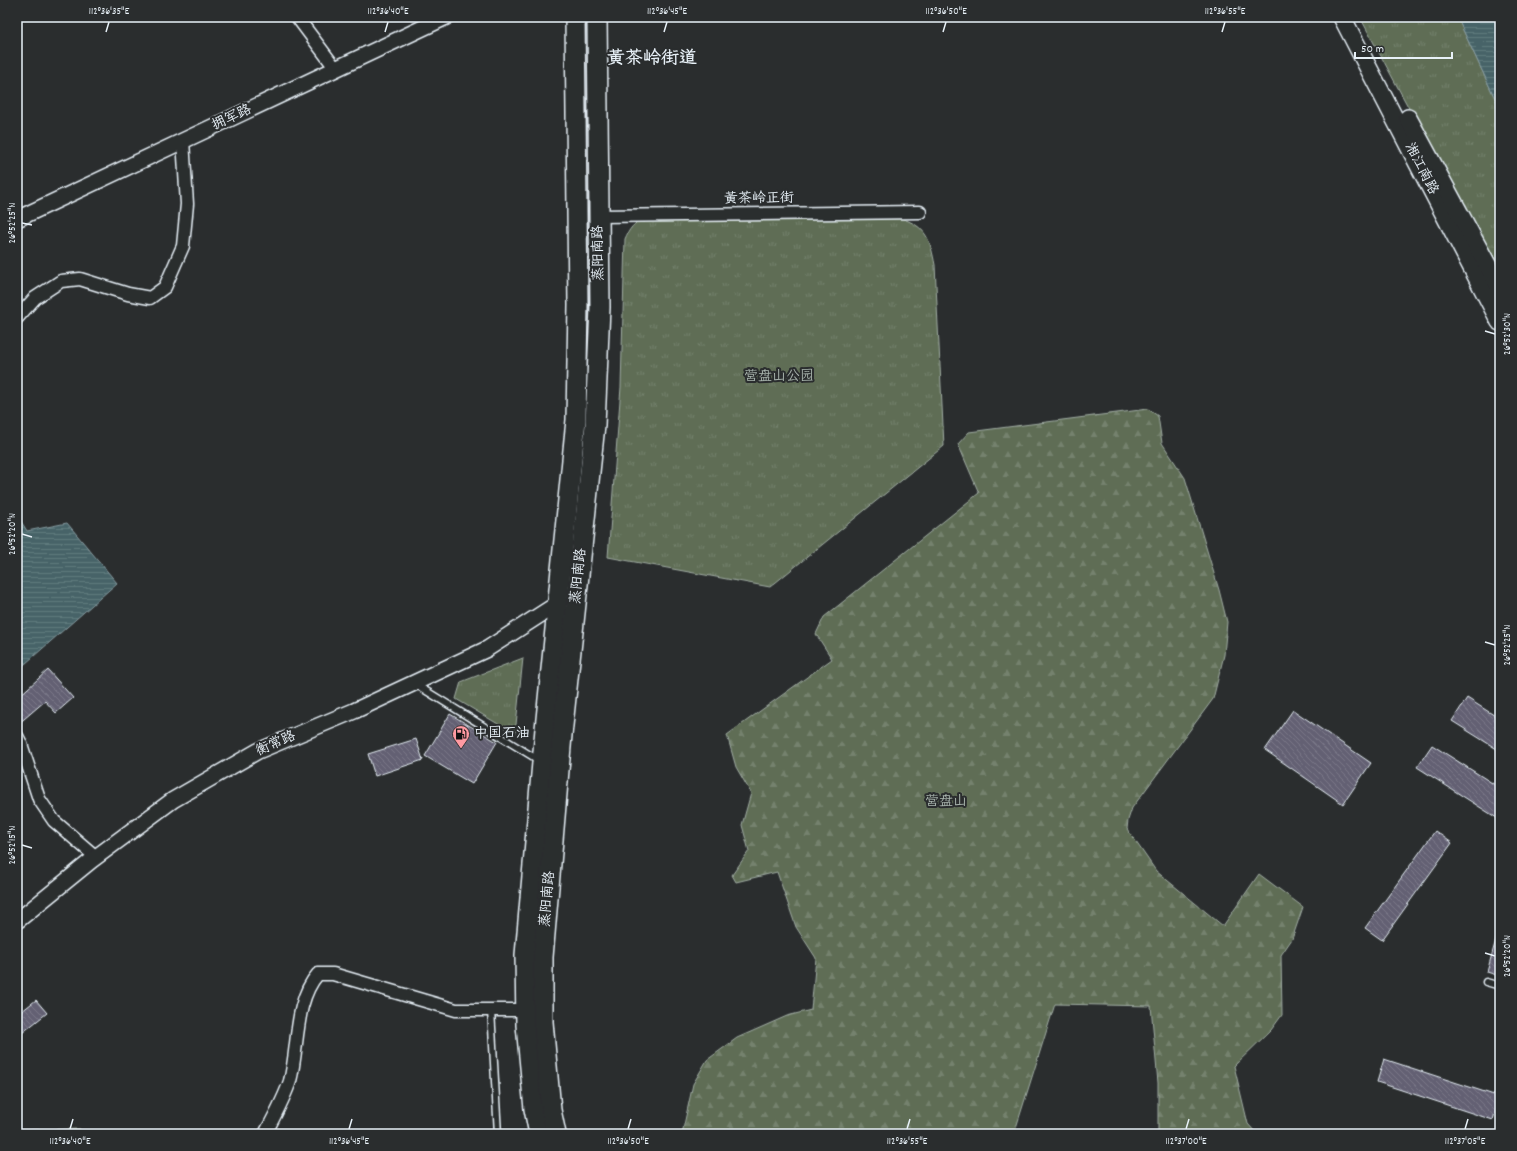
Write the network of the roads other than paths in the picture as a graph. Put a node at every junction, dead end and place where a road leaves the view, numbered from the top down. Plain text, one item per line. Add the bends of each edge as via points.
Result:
1 (297, 17) edge
2 (446, 17) edge
3 (574, 17) edge
4 (597, 17) edge
5 (1342, 17) edge
6 (1354, 17) edge
7 (336, 69) junction
8 (184, 140) junction
9 (920, 212) dead end
10 (599, 216) junction
11 (17, 219) edge
12 (1500, 288) edge
13 (17, 318) edge
14 (1500, 322) edge
15 (557, 604) junction
16 (413, 683) junction
17 (17, 736) edge
18 (542, 762) junction
19 (96, 857) junction
20 (17, 921) edge
21 (1486, 982) dead end
22 (1500, 986) edge
23 (491, 1010) junction
24 (526, 1010) junction
25 (265, 1134) edge
26 (498, 1134) edge
27 (539, 1134) edge
28 (556, 1134) edge

1 - 7 street
2 - 7 street, 拥军路
3 - 15 main road, 蒸阳南路 via 578,305 576,420
4 - 10 main road, 蒸阳南路
5 - 14 main road, 湘江南路
6 - 12 main road, 湘江南路
7 - 8 street, 拥军路
8 - 11 street, 拥军路
8 - 13 street via 187,204 183,246 165,287 150,298 80,279 61,280 35,298
9 - 10 street, 黄茶岭正街
10 - 28 main road, 蒸阳南路 via 600,307 595,425 562,735 543,957 543,1022 551,1110
15 - 16 street, 衡常路 via 487,649
15 - 18 main road, 蒸阳南路
16 - 18 lane
16 - 19 street, 衡常路 via 258,751 173,800
17 - 19 street via 39,799 54,821
18 - 24 main road, 蒸阳南路 via 525,955
19 - 20 street, 衡常路
21 - 22 lane
23 - 24 street
23 - 25 street via 456,1010 338,975 318,974 304,1000 290,1081
23 - 26 lane
24 - 27 main road, 蒸阳南路 via 534,1109

